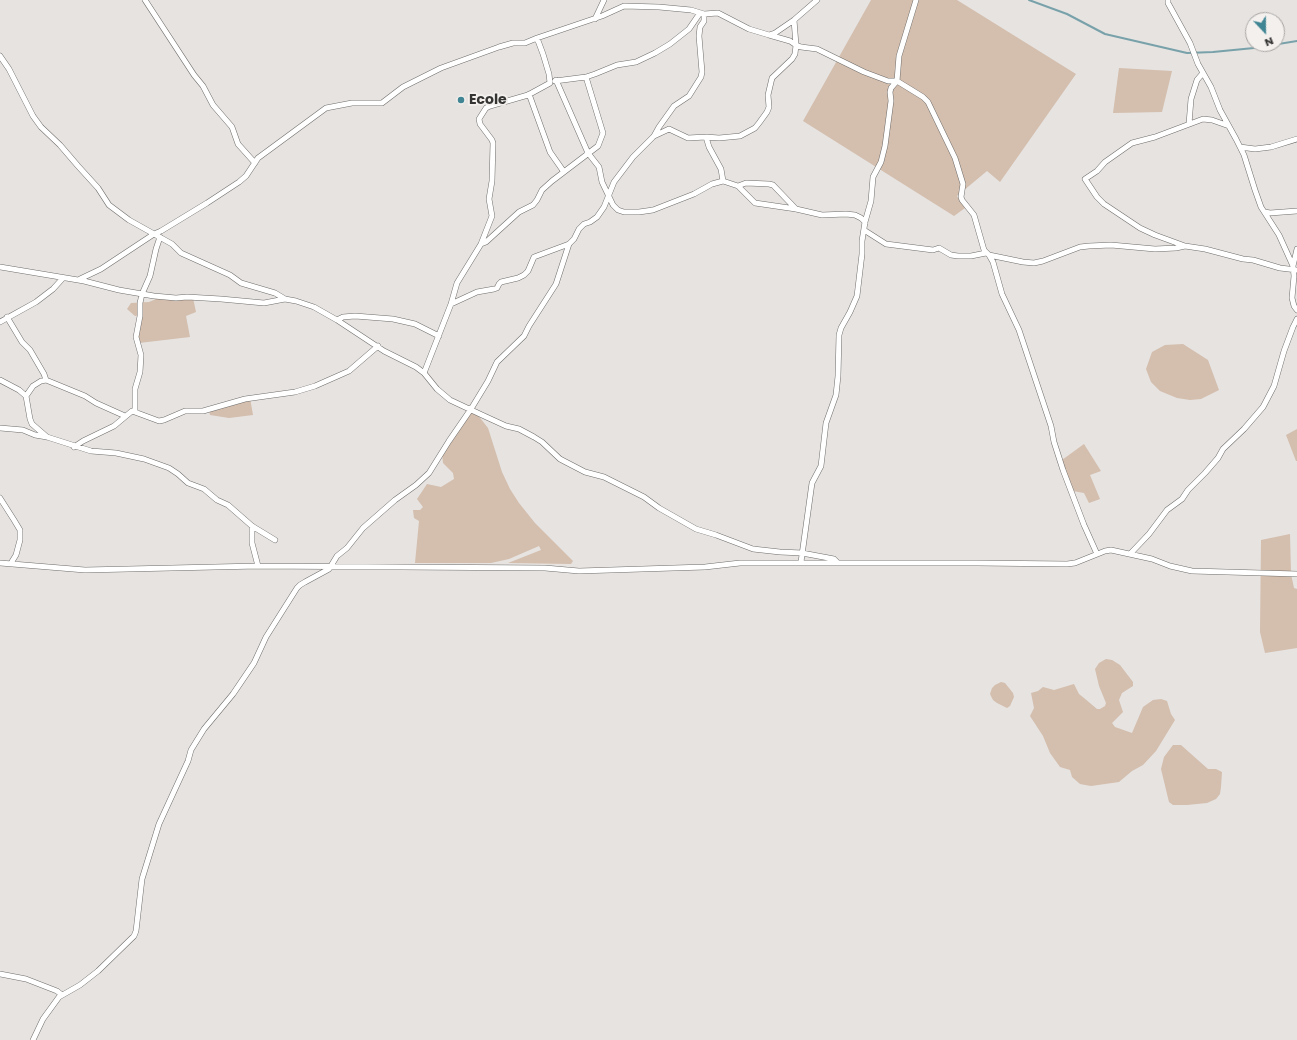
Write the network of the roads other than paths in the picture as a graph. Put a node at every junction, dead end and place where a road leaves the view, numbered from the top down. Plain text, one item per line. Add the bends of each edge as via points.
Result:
1 (145, 0) edge
2 (604, 0) edge
3 (817, 0) edge
4 (916, 0) edge
5 (1168, 0) edge
6 (702, 13) junction
7 (595, 19) junction
8 (794, 20) junction
9 (769, 35) junction
10 (537, 38) junction
11 (796, 45) junction
12 (0, 56) edge
13 (1203, 73) junction
14 (586, 77) junction
15 (556, 80) junction
16 (897, 81) junction
17 (550, 83) junction
18 (529, 94) junction
19 (1189, 124) junction
20 (1229, 126) junction
21 (654, 136) junction
22 (706, 137) junction
23 (1297, 139) edge
24 (1240, 147) junction
25 (588, 153) junction
26 (255, 163) junction
27 (564, 172) junction
28 (723, 181) junction
29 (738, 186) junction
30 (608, 195) junction
31 (796, 209) junction
32 (1297, 211) edge
33 (1265, 212) junction
34 (866, 222) junction
35 (864, 230) junction
36 (154, 234) junction
37 (160, 236) junction
38 (481, 244) junction
39 (569, 244) junction
40 (1185, 246) junction
41 (1297, 249) edge
42 (988, 254) junction
43 (0, 267) edge
44 (1294, 268) edge
45 (63, 278) junction
46 (78, 280) junction
47 (142, 294) junction
48 (285, 299) junction
49 (451, 304) junction
50 (1297, 310) edge
51 (7, 317) junction
52 (1297, 319) edge
53 (337, 320) junction
54 (0, 322) edge
55 (439, 336) junction
56 (378, 346) junction
57 (424, 373) junction
58 (0, 380) edge
59 (46, 380) junction
60 (26, 396) junction
61 (471, 409) junction
62 (135, 411) junction
63 (125, 416) junction
64 (0, 428) edge
65 (47, 437) junction
66 (74, 447) junction
67 (0, 498) edge
68 (252, 526) junction
69 (275, 540) dead end
70 (802, 553) junction
71 (1097, 554) junction
72 (1130, 554) junction
73 (801, 562) junction
74 (837, 562) junction
75 (0, 563) edge
76 (11, 563) junction
77 (258, 566) junction
78 (331, 567) junction
79 (1297, 574) edge
80 (0, 974) edge
81 (62, 995) junction
82 (33, 1040) edge

1 - 26 street via 213,105 232,127 238,144
2 - 7 street
3 - 8 street
4 - 16 street via 899,56
5 - 13 street
6 - 7 street via 691,10 624,6
6 - 9 street via 721,14
6 - 14 street via 689,29 655,53 636,62 617,64
6 - 21 street via 704,21 700,26 699,36 701,77 689,96 674,106
7 - 10 street
8 - 9 street
8 - 11 street
9 - 11 street
10 - 17 street
10 - 26 street via 525,43 499,47 441,68 403,87 382,103 352,103 326,108 258,158
11 - 16 street via 817,49 864,72 888,81
11 - 22 street via 792,59 772,78 768,95 769,107 755,128 740,136
12 - 36 street via 41,127 98,188 109,205
13 - 19 street via 1197,80 1191,99
13 - 20 street
14 - 15 street
14 - 25 street via 603,133 598,146
15 - 17 street
15 - 25 street
16 - 34 street via 890,92 885,146 881,162 873,177 872,201
16 - 42 street via 928,102 955,158 963,184 962,200 974,215
17 - 18 street
18 - 27 street via 550,152
18 - 38 street via 490,106 479,118 480,124 492,140 493,154 489,199 492,216
19 - 20 street via 1207,118
19 - 40 street via 1132,143 1085,179 1104,204 1140,228
20 - 24 street
21 - 22 street via 669,130 688,138
21 - 30 street via 627,165
22 - 28 street via 721,169
23 - 24 street via 1271,147
24 - 33 street
25 - 27 street
25 - 30 street via 599,167
26 - 36 street via 239,182
27 - 38 street via 542,190 532,205 519,212
28 - 29 street
28 - 30 street via 653,210 639,212 618,210
29 - 31 street via 756,203
29 - 31 street via 746,183 773,185
30 - 39 street via 597,217 584,224
31 - 34 street via 822,216 855,215
32 - 33 street via 1270,214
33 - 44 street
34 - 35 street
35 - 42 street via 886,244 933,250 939,248 958,256
35 - 70 street via 857,296 839,335 836,394 826,423 821,466 812,483
36 - 37 street
36 - 46 street via 101,269
37 - 47 street via 150,276
37 - 48 street via 181,253 230,274 241,283 275,293
38 - 49 street via 457,283
39 - 49 street via 534,257 524,276 501,282 497,288 477,292
39 - 61 street via 556,284 524,336 497,362
40 - 42 street via 1156,249 1112,245 1080,247 1034,263
40 - 44 street via 1280,268
41 - 44 street
42 - 71 street via 993,262 1002,294 1019,330 1063,470
43 - 45 street
44 - 50 street via 1292,298
45 - 46 street
45 - 51 street via 36,302
46 - 47 street
47 - 48 street via 264,302
47 - 62 street via 139,308 140,323 136,337 141,356 135,389
48 - 53 street via 314,307
49 - 55 street
51 - 54 street
51 - 59 street via 42,369
52 - 72 street via 1288,339 1274,386 1263,407 1223,449 1182,499 1167,510
53 - 55 street via 355,316 394,319 415,324
53 - 56 street
55 - 57 street
56 - 57 street
56 - 62 street via 349,371 295,392 245,399 203,411 185,411 159,421
57 - 61 street via 450,400
58 - 60 street
59 - 60 street via 41,380 33,386
59 - 63 street
60 - 65 street via 32,424
61 - 70 street via 534,437 560,459 644,497 696,529 753,549
61 - 78 street via 429,473 363,528 337,556
62 - 63 street
63 - 66 street via 114,426 83,440
64 - 65 street via 23,430
65 - 66 street
66 - 68 street via 132,456 170,468 188,483 204,489
67 - 76 street via 20,530 16,555
68 - 69 street
68 - 77 street via 252,543
70 - 73 street
70 - 74 street via 834,559
71 - 72 street via 1111,550
71 - 74 street via 1067,564
72 - 79 street via 1192,571
73 - 74 street
73 - 78 street via 579,571 545,568
75 - 76 street
76 - 77 street via 85,570
77 - 78 street
78 - 81 street via 300,584 266,637 254,663 191,750 159,824 142,879 134,936 98,971
80 - 81 street via 26,979 57,990
81 - 82 street via 55,1001

